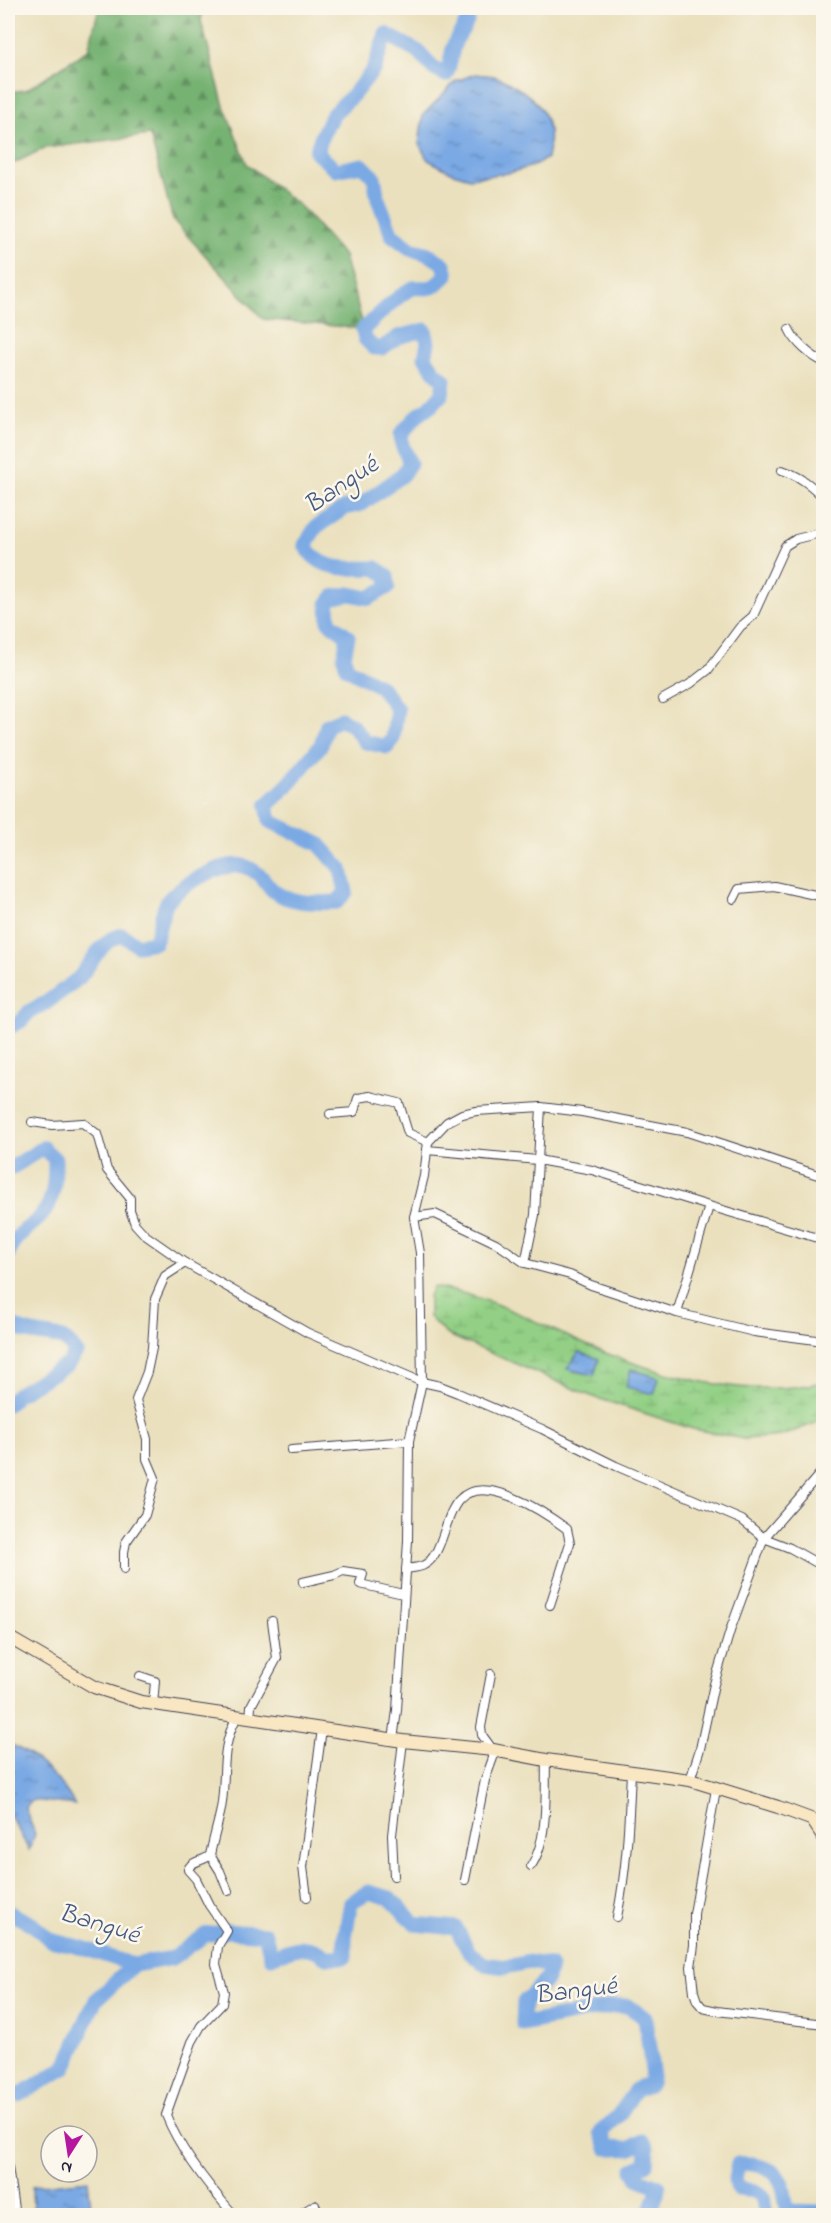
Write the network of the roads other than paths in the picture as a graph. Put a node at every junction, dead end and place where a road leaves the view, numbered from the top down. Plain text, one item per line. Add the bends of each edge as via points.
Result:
1 (789, 329) dead end
2 (824, 362) edge
3 (783, 471) dead end
4 (824, 498) edge
5 (824, 530) edge
6 (663, 699) dead end
7 (824, 897) edge
8 (734, 899) dead end
9 (541, 1107) junction
10 (330, 1114) dead end
11 (32, 1122) dead end
12 (427, 1146) junction
13 (538, 1160) junction
14 (824, 1177) edge
15 (710, 1206) junction
16 (414, 1217) junction
17 (824, 1240) edge
18 (185, 1263) junction
19 (525, 1263) junction
20 (677, 1313) junction
21 (824, 1341) edge
22 (422, 1382) junction
23 (409, 1442) junction
24 (291, 1450) dead end
25 (824, 1469) edge
26 (764, 1538) junction
27 (824, 1567) edge
28 (124, 1569) dead end
29 (406, 1569) junction
30 (303, 1582) dead end
31 (403, 1594) junction
32 (550, 1605) dead end
33 (273, 1621) dead end
34 (8, 1637) edge
35 (490, 1674) dead end
36 (140, 1676) dead end
37 (153, 1705) junction
38 (237, 1717) junction
39 (250, 1719) junction
40 (322, 1729) junction
41 (398, 1741) junction
42 (494, 1750) junction
43 (546, 1760) junction
44 (632, 1771) junction
45 (690, 1780) junction
46 (716, 1789) junction
47 (818, 1822) edge
48 (824, 1838) edge
49 (210, 1855) junction
50 (531, 1866) dead end
51 (394, 1876) dead end
52 (465, 1880) dead end
53 (228, 1892) dead end
54 (307, 1897) dead end
55 (617, 1917) dead end
56 (824, 2024) edge
57 (8, 2167) edge
58 (15, 2216) edge
59 (236, 2216) edge
60 (297, 2216) edge
61 (320, 2216) edge

1 - 2 street via 814,358
3 - 4 street via 795,474
5 - 6 street via 785,546 753,616 708,670
7 - 8 street via 774,886 739,889
9 - 12 street via 462,1114 447,1122
9 - 13 street
9 - 14 street via 687,1132
10 - 12 street via 354,1112 358,1098 370,1096 399,1102 408,1132
11 - 18 street via 83,1123 97,1134 107,1170 130,1198 129,1210 135,1224
12 - 13 street
12 - 16 street
13 - 15 street via 592,1170
13 - 19 street via 535,1215
15 - 17 street
15 - 20 street
16 - 19 street via 435,1214 496,1243
16 - 22 street via 420,1253
18 - 22 street via 308,1333
18 - 28 street via 165,1276 155,1299 152,1348 136,1400 147,1439 147,1459 156,1478 145,1515 126,1542
19 - 20 street
20 - 21 street via 754,1332
22 - 23 street
22 - 26 street via 542,1429 637,1476 742,1520
23 - 24 street
23 - 29 street
25 - 26 street
26 - 27 street
26 - 45 street via 731,1628
29 - 31 street
29 - 32 street via 425,1565 436,1552 459,1500 478,1490 504,1495 530,1504 567,1529 570,1543
30 - 31 street via 343,1571 363,1574 360,1584
31 - 41 street
33 - 39 street via 277,1658 251,1706
34 - 37 main road via 94,1687
35 - 42 street via 481,1727 482,1735
36 - 37 street via 155,1681
37 - 38 main road
38 - 39 main road
38 - 49 street via 230,1730 222,1774 222,1807
39 - 40 main road
40 - 41 main road
40 - 54 street via 303,1867
41 - 42 main road
41 - 51 street via 392,1835
42 - 43 main road
42 - 52 street
43 - 44 main road
43 - 50 street via 544,1820
44 - 45 main road
44 - 55 street
45 - 46 main road
46 - 47 main road
46 - 56 street via 694,1914 691,1967 697,2001 703,2008 717,2011
47 - 48 main road
49 - 53 street
49 - 59 street via 188,1870 228,1931 218,1946 216,1964 224,1992 222,2004 192,2042 166,2115 187,2153
57 - 58 street
60 - 61 street via 315,2205

